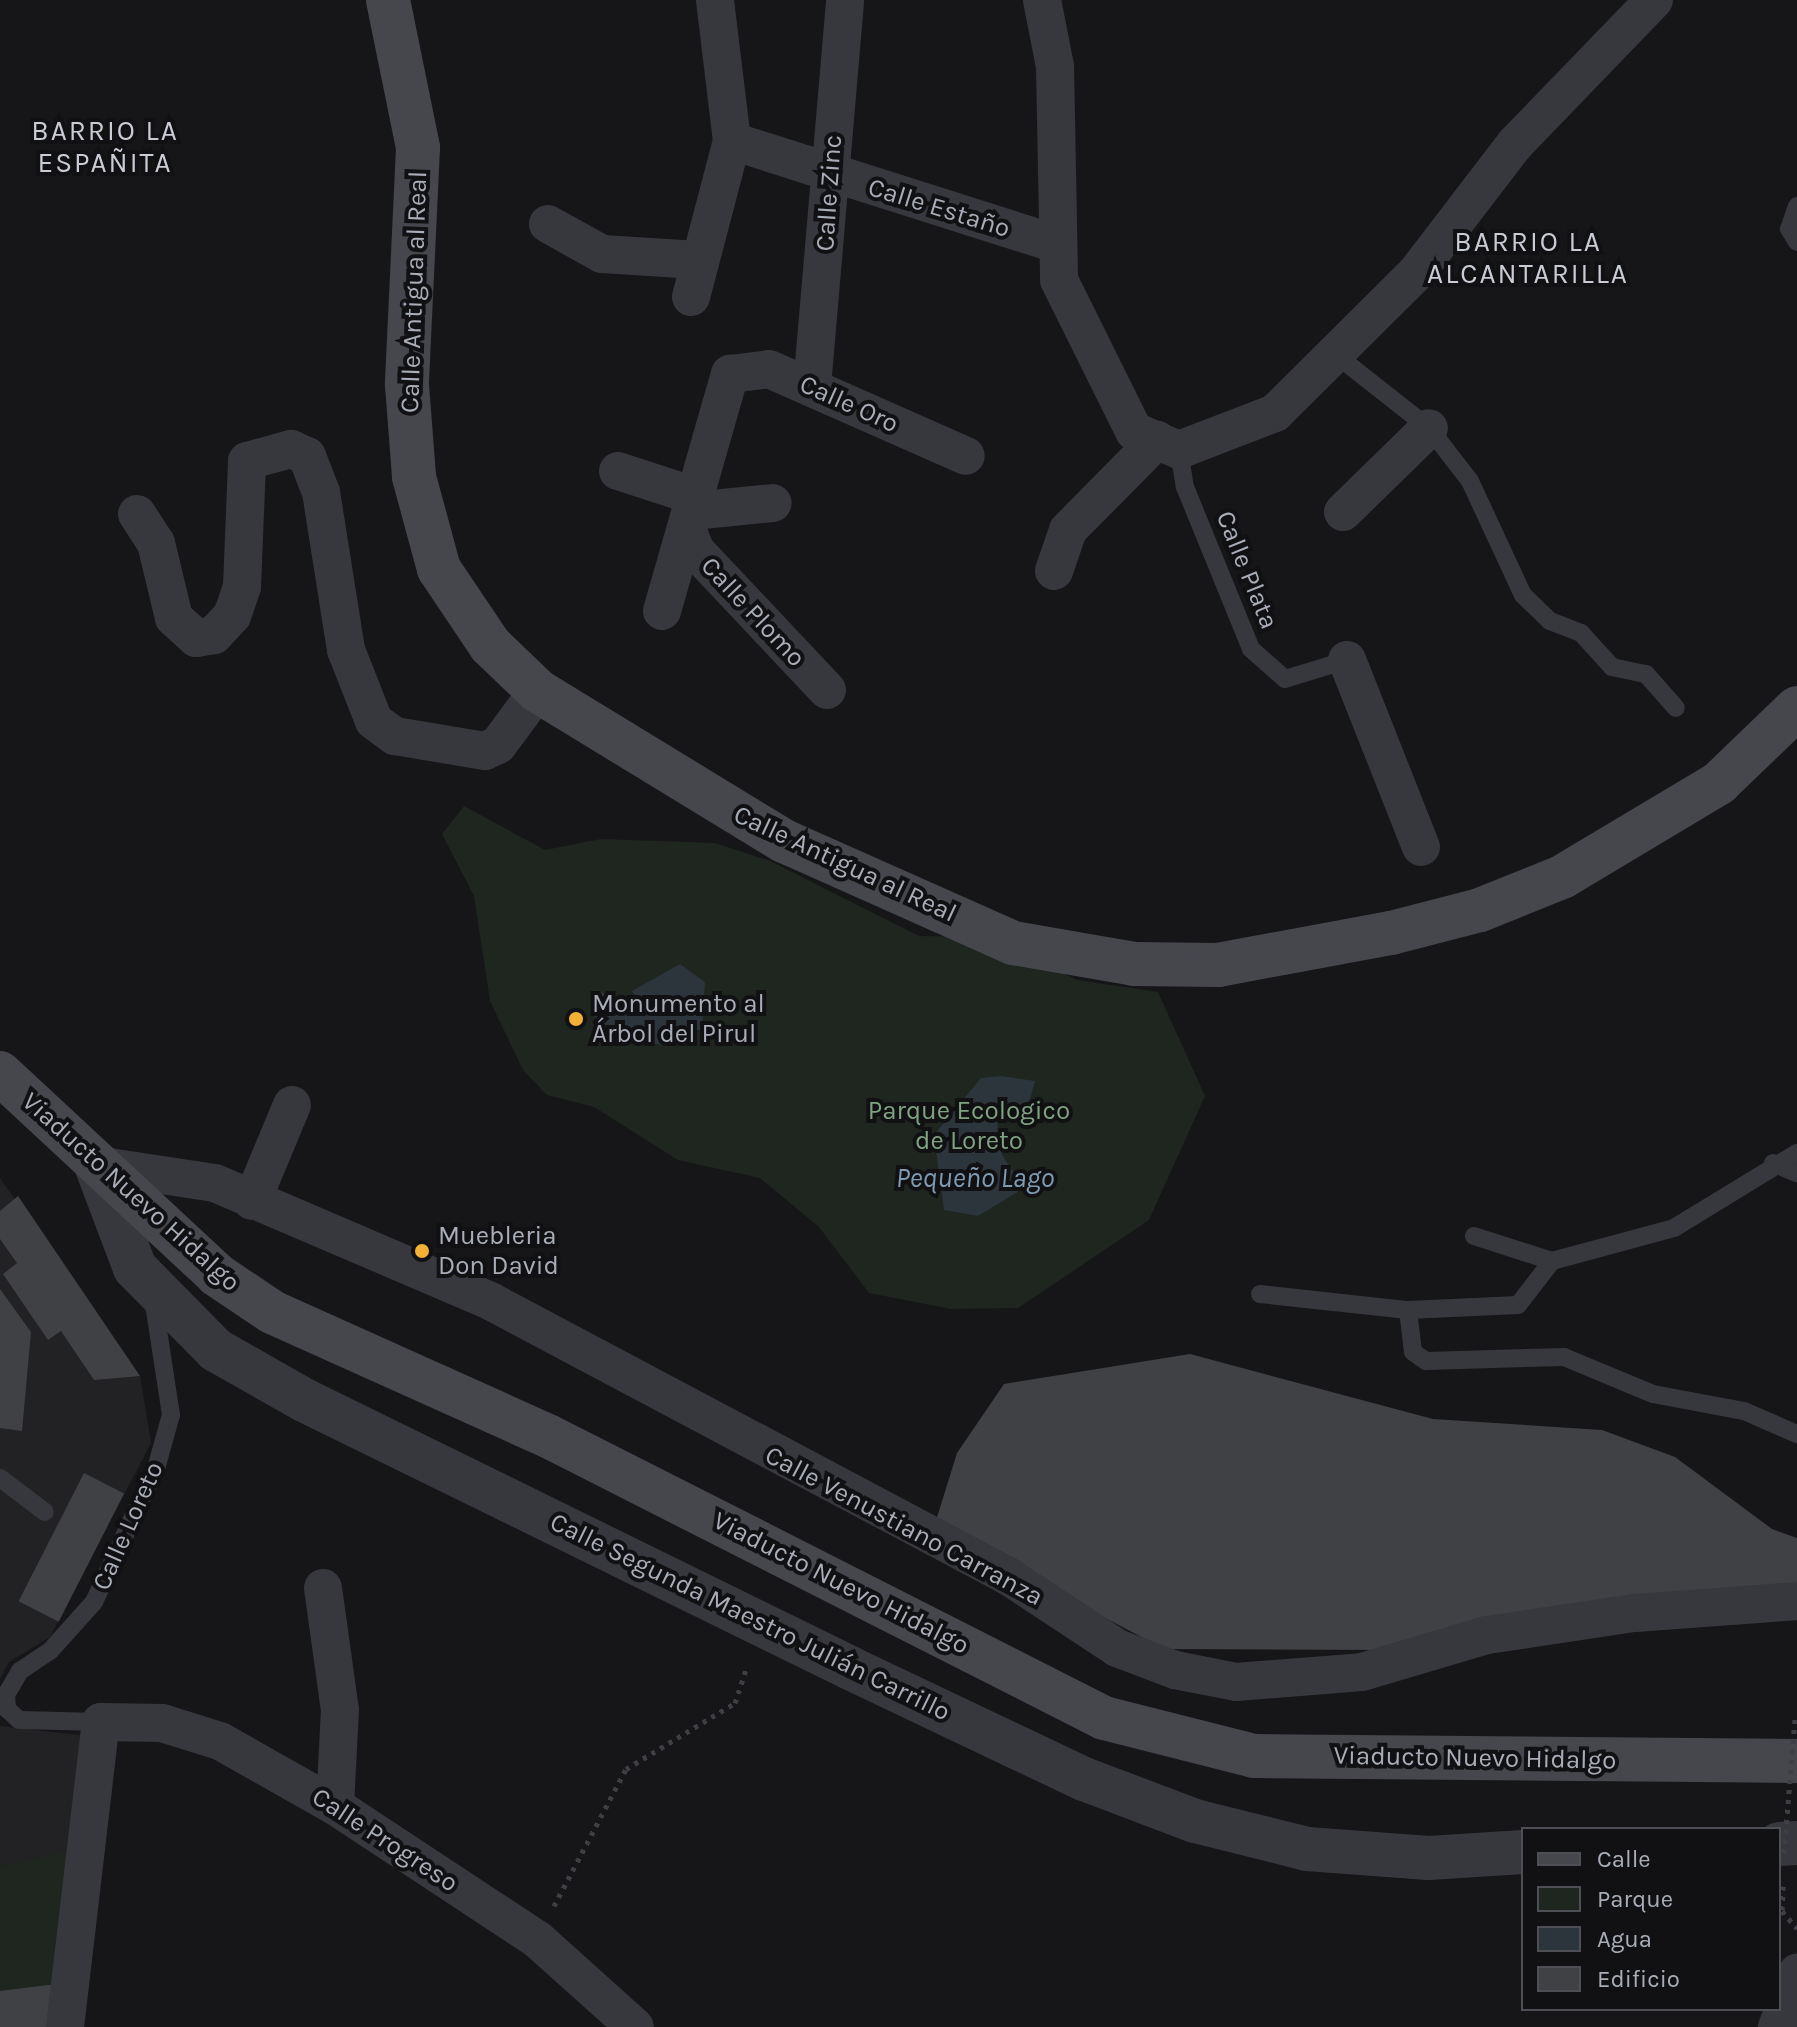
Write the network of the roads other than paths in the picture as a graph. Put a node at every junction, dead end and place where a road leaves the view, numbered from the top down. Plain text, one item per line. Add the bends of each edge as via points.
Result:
1 (388, 0) edge
2 (715, 0) edge
3 (845, 0) edge
4 (1042, 0) edge
5 (1654, 0) edge
6 (732, 141) junction
7 (832, 174) junction
8 (1797, 206) edge
9 (548, 224) dead end
10 (1797, 242) edge
11 (1056, 244) junction
12 (698, 260) junction
13 (691, 297) dead end
14 (1335, 354) junction
15 (812, 387) junction
16 (1429, 428) junction
17 (1168, 445) junction
18 (966, 456) dead end
19 (618, 471) dead end
20 (773, 503) dead end
21 (692, 512) junction
22 (1343, 512) dead end
23 (137, 514) dead end
24 (1054, 571) dead end
25 (662, 611) dead end
26 (1347, 660) joint
27 (827, 690) dead end
28 (538, 691) junction
29 (1676, 708) dead end
30 (1797, 708) edge
31 (1421, 847) dead end
32 (0, 1073) edge
33 (292, 1105) dead end
34 (1797, 1153) edge
35 (1773, 1163) junction
36 (96, 1165) junction
37 (1797, 1173) edge
38 (252, 1201) junction
39 (1474, 1236) dead end
40 (1552, 1261) junction
41 (151, 1287) junction
42 (1260, 1294) dead end
43 (1408, 1310) junction
44 (1797, 1434) edge
45 (0, 1478) edge
46 (45, 1512) dead end
47 (323, 1588) dead end
48 (1797, 1601) edge
49 (101, 1722) junction
50 (1797, 1761) edge
51 (335, 1806) junction
52 (1521, 1852) edge
53 (1797, 1973) edge
54 (65, 2027) edge
55 (635, 2027) edge
56 (1777, 2027) edge

1 - 28 main road, Calle Antigua al Real via 418,148 407,385 414,477 439,569 490,645
2 - 6 street
3 - 7 street, Calle Zinc
4 - 11 street via 1055,66
5 - 14 street via 1515,144 1416,273
6 - 7 street, Calle Estaño
6 - 12 street
7 - 11 street, Calle Estaño
7 - 15 street, Calle Zinc
8 - 10 lane via 1789,229
9 - 12 street via 602,254
11 - 17 street via 1059,280 1112,399 1134,431
12 - 13 street
14 - 16 lane
14 - 17 street via 1275,413
15 - 18 street, Calle Oro
15 - 21 street, Calle Oro via 769,369 730,374
16 - 22 street
16 - 29 lane via 1470,481 1523,595 1550,621 1581,633 1612,667 1646,674
17 - 24 street via 1068,530
17 - 26 lane, Calle Plata via 1251,649 1285,679
19 - 21 street
20 - 21 street
21 - 25 street
21 - 27 street, Calle Plomo via 696,551
23 - 28 street via 156,543 174,618 196,638 214,635 232,616 242,587 247,461 291,449 307,456 321,492 346,650 374,721 395,736 485,751 498,745
26 - 31 street
28 - 30 main road, Calle Antigua al Real via 784,841 1013,943 1134,964 1218,965 1391,933 1480,910 1562,877 1719,783
32 - 36 main road, Viaducto Nuevo Hidalgo
33 - 38 street
34 - 35 lane
35 - 37 lane
35 - 40 lane via 1674,1228
36 - 38 street, Calle Venustiano Carranza via 215,1183
36 - 41 street, Calle Segunda Maestro Julián Carrillo via 135,1268
36 - 50 main road, Viaducto Nuevo Hidalgo via 217,1275 272,1312 548,1436 1104,1718 1254,1756
38 - 48 street, Calle Venustiano Carranza via 492,1302 1008,1576 1117,1648 1175,1670 1236,1682 1362,1672 1487,1635 1635,1613
39 - 40 lane
40 - 43 lane via 1518,1305
41 - 49 lane, Calle Loreto via 171,1415 157,1465 94,1602 50,1651 20,1671 6,1695 7,1709 19,1720
41 - 52 street, Calle Segunda Maestro Julián Carrillo via 216,1350 304,1400 1084,1779 1195,1821 1307,1849 1429,1858
42 - 43 lane
43 - 44 lane via 1413,1352 1426,1361 1564,1357 1653,1394 1744,1411
45 - 46 lane
47 - 51 street via 340,1710
49 - 51 street, Calle Progreso via 162,1723 220,1741
49 - 54 street
51 - 55 street, Calle Progreso via 538,1940
53 - 56 street

